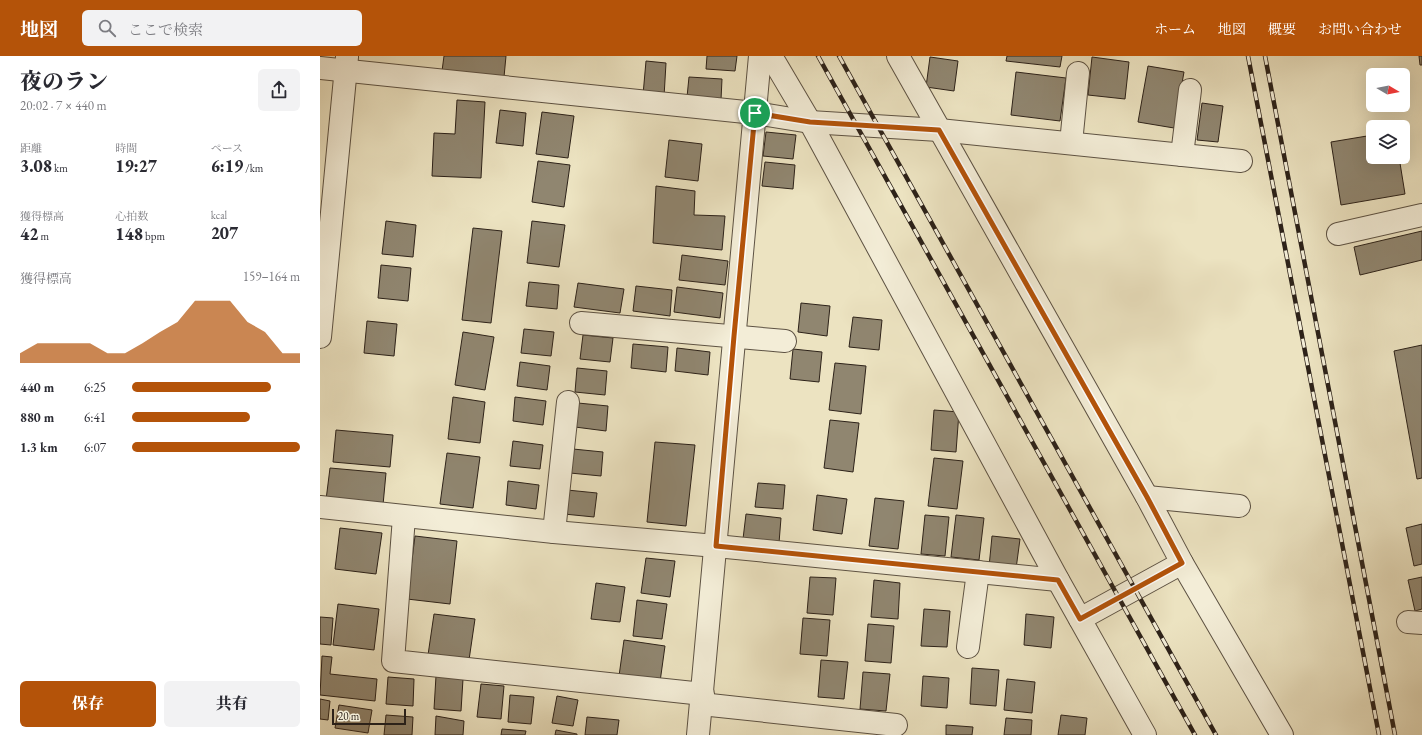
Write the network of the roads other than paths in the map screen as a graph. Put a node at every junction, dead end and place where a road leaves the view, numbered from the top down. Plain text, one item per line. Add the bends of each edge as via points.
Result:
1 (760, 56) edge
2 (771, 56) edge
3 (898, 56) edge
4 (346, 63) edge
5 (320, 68) edge
6 (1078, 74) dead end
7 (1190, 90) dead end
8 (755, 113) junction
9 (810, 122) junction
10 (939, 130) junction
11 (1071, 143) junction
12 (1182, 155) junction
13 (1241, 161) dead end
14 (1422, 215) edge
15 (1338, 234) dead end
16 (581, 323) dead end
17 (734, 336) junction
18 (320, 337) edge
19 (785, 341) dead end
20 (568, 402) dead end
21 (1147, 497) junction
22 (1239, 506) dead end
23 (320, 507) edge
24 (404, 517) junction
25 (554, 532) junction
26 (716, 546) junction
27 (1182, 563) junction
28 (978, 572) junction
29 (1058, 580) junction
30 (1080, 619) junction
31 (968, 647) dead end
32 (702, 699) junction
33 (896, 725) dead end
34 (698, 735) edge
35 (1145, 735) edge
36 (1282, 735) edge

1 - 8 street
2 - 9 street
3 - 10 street
4 - 5 street
4 - 8 street
4 - 18 street
6 - 11 street
7 - 12 street
8 - 9 street
8 - 17 street
9 - 10 street
9 - 29 street
10 - 11 street
10 - 21 street
11 - 12 street
12 - 13 street
14 - 15 street
16 - 17 street
17 - 19 street
17 - 26 street
20 - 25 street
21 - 22 street
21 - 27 street
23 - 24 street
24 - 25 street
24 - 32 street via 393,661
25 - 26 street
26 - 28 street
26 - 32 street
27 - 30 street
27 - 36 street
28 - 29 street
28 - 31 street
29 - 30 street
30 - 35 street
32 - 33 street
32 - 34 street

